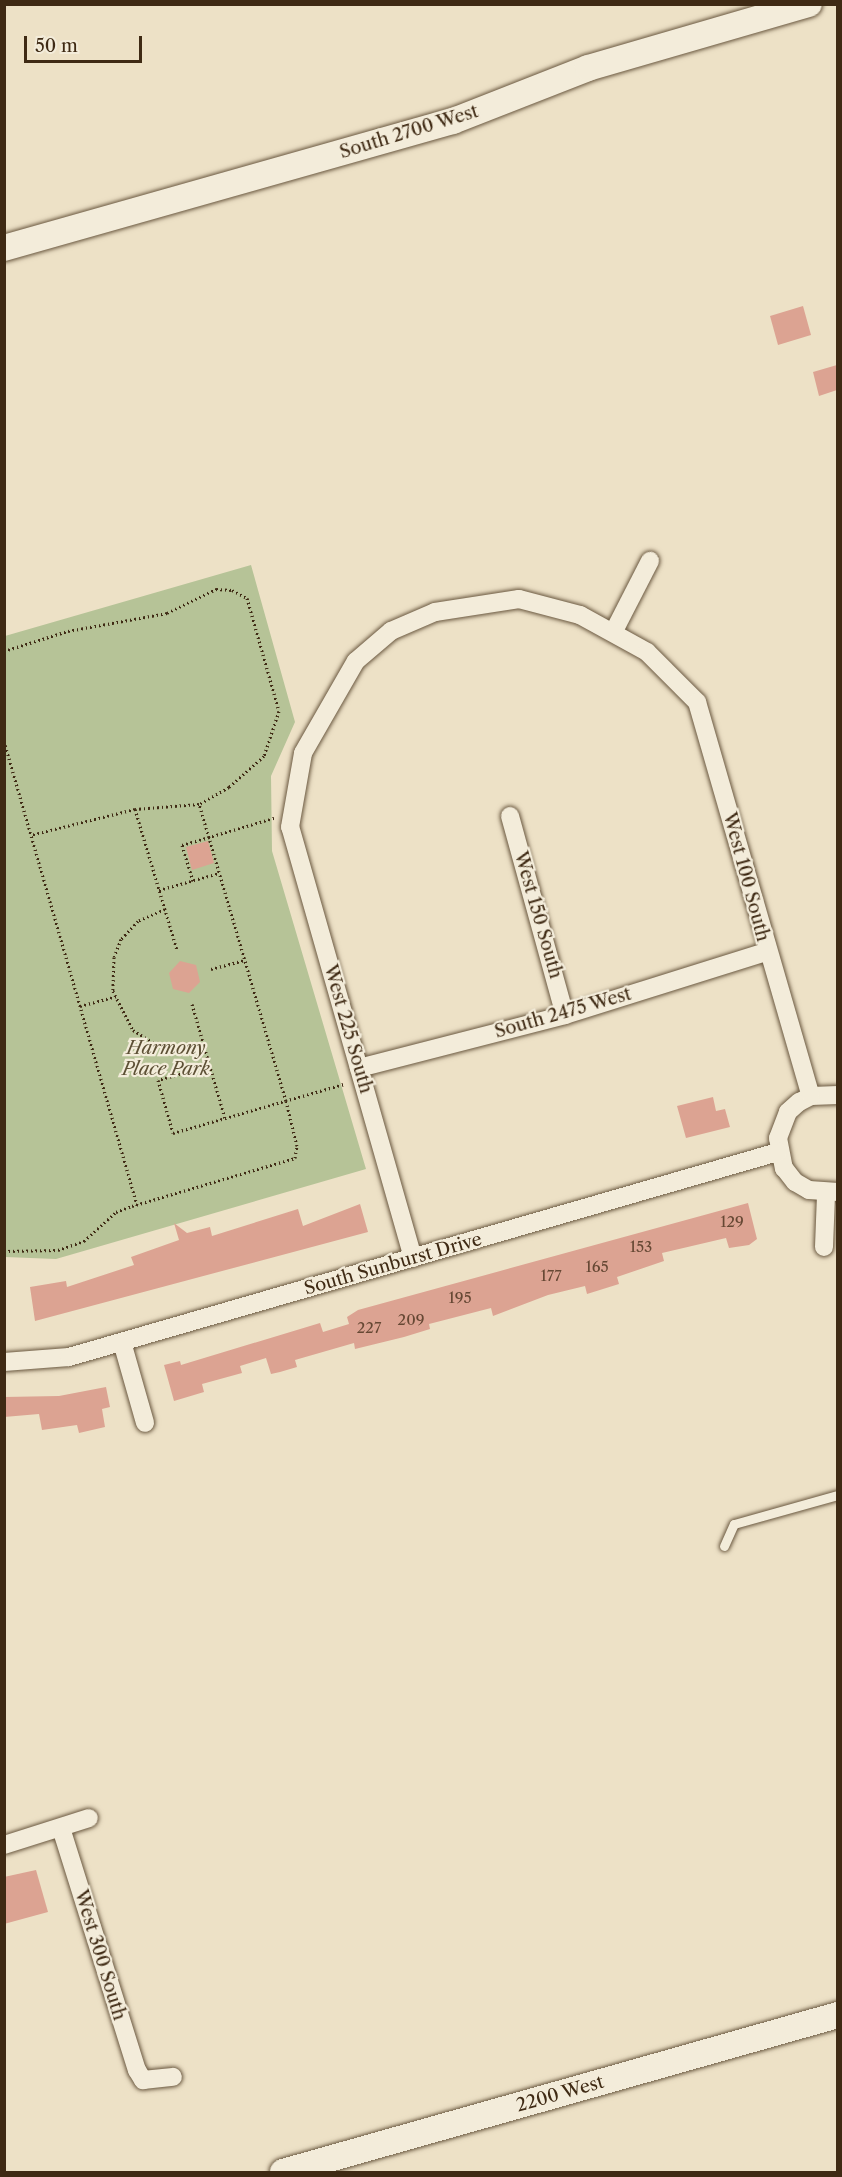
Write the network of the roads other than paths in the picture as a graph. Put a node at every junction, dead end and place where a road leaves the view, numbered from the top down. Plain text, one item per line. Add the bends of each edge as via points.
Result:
1 (809, 4) edge
2 (4, 248) edge
3 (650, 561) dead end
4 (614, 631) junction
5 (510, 816) dead end
6 (766, 952) junction
7 (565, 1015) junction
8 (359, 1068) junction
9 (837, 1095) edge
10 (811, 1096) junction
11 (778, 1152) junction
12 (832, 1193) edge
13 (824, 1247) dead end
14 (413, 1258) junction
15 (122, 1342) junction
16 (4, 1362) edge
17 (146, 1423) dead end
18 (837, 1495) edge
19 (724, 1546) dead end
20 (89, 1818) dead end
21 (61, 1828) junction
22 (4, 1845) edge
23 (837, 2015) edge
24 (173, 2077) dead end
25 (283, 2172) edge

1 - 2 main road, South 2700 West via 616,59 453,121
3 - 4 street
4 - 6 street, West 100 South via 664,668 704,715
4 - 8 street, West 225 South via 580,615 519,599 435,612 392,631 356,661 327,706 303,753 290,827
5 - 7 street, West 150 South
6 - 7 street, South 2475 West
6 - 10 street, West 100 South
7 - 8 street, South 2475 West
8 - 14 street, West 225 South
9 - 10 street
10 - 11 street via 794,1107 781,1124
11 - 12 street via 795,1182
11 - 14 street, South Sunburst Drive
12 - 13 street
14 - 15 street, South Sunburst Drive
15 - 16 street, South Sunburst Drive via 69,1357
15 - 17 street
18 - 19 lane via 734,1524
20 - 21 street
21 - 22 street
21 - 24 street, West 300 South via 131,2056 143,2080
23 - 25 main road, 2200 West

